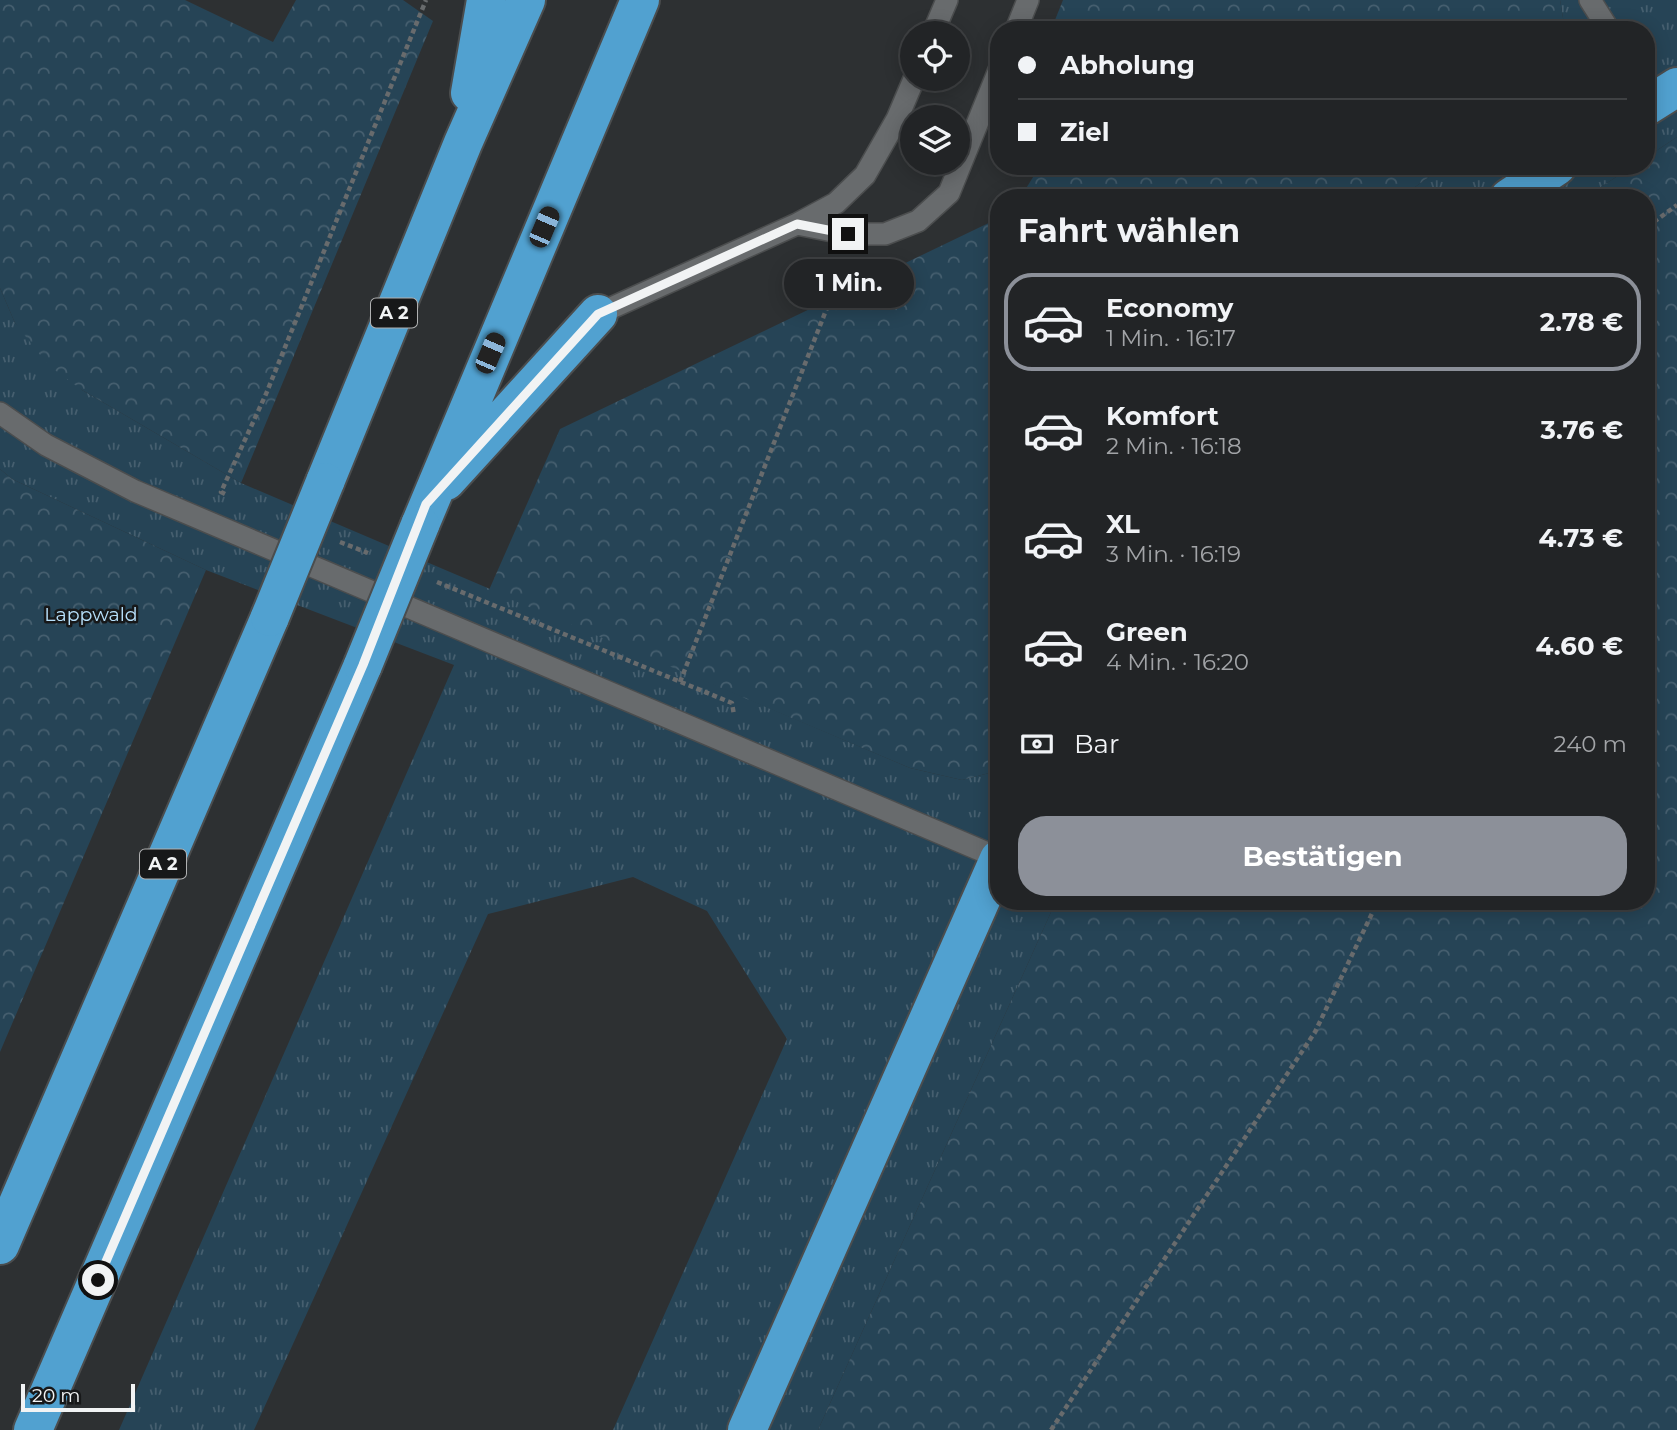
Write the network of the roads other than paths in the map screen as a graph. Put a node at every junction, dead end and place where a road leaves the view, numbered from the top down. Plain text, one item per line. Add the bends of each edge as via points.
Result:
1 (486, 0) edge
2 (526, 0) edge
3 (640, 0) edge
4 (947, 0) edge
5 (1028, 0) edge
6 (1590, 0) edge
7 (938, 21) edge
8 (1020, 21) edge
9 (1603, 21) edge
10 (909, 91) edge
11 (990, 92) edge
12 (463, 144) junction
13 (1544, 175) edge
14 (1522, 189) edge
15 (797, 224) junction
16 (598, 314) joint
17 (0, 413) edge
18 (423, 514) junction
19 (990, 855) edge
20 (990, 879) edge
21 (0, 1245) edge
22 (33, 1430) edge
23 (747, 1430) edge

1 - 12 highway
2 - 12 highway, A 2
3 - 18 highway
4 - 7 lane
5 - 8 lane
6 - 9 lane
10 - 15 lane via 865,175 836,203
11 - 15 lane via 949,193 918,221 885,234
12 - 21 highway, A 2, bridge via 270,617
13 - 14 highway
15 - 16 lane
16 - 18 highway
17 - 19 lane via 46,445 115,482
18 - 22 highway, bridge via 363,665
20 - 23 highway

